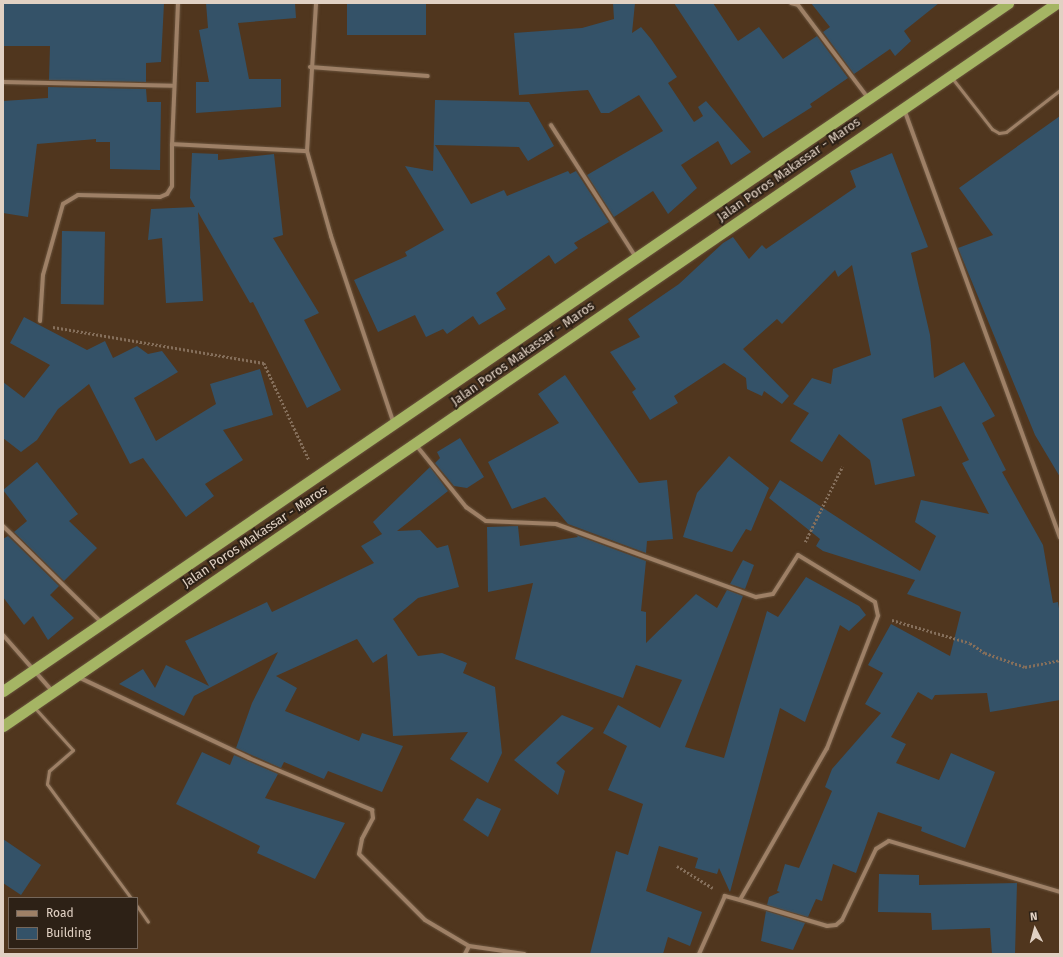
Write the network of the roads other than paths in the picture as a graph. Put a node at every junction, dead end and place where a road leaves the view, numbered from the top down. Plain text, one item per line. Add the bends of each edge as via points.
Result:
1 (178, 3) edge
2 (316, 3) edge
3 (791, 3) edge
4 (1008, 3) edge
5 (1057, 3) edge
6 (310, 67) junction
7 (428, 76) dead end
8 (951, 77) junction
9 (3, 82) edge
10 (173, 86) junction
11 (1060, 90) edge
12 (868, 98) junction
13 (904, 108) junction
14 (551, 125) dead end
15 (172, 144) junction
16 (307, 152) junction
17 (635, 256) junction
18 (40, 321) road end
19 (393, 421) junction
20 (416, 445) junction
21 (3, 526) edge
22 (1060, 537) edge
23 (103, 624) junction
24 (3, 635) edge
25 (34, 670) junction
26 (76, 676) junction
27 (3, 691) edge
28 (52, 692) junction
29 (33, 706) junction
30 (3, 726) edge
31 (1060, 892) edge
32 (130, 897) edge
33 (740, 900) junction
34 (138, 907) edge
35 (148, 922) dead end
36 (469, 946) junction
37 (465, 954) edge
38 (524, 954) edge
39 (699, 954) edge

1 - 10 street
2 - 6 street
3 - 12 street via 798,5
4 - 12 highway, Jalan Poros Makassar - Maros
5 - 8 highway, Jalan Poros Makassar - Maros
6 - 7 street
6 - 16 street
8 - 11 lane via 992,129 999,133 1006,132
8 - 13 highway, Jalan Poros Makassar - Maros
9 - 10 street
10 - 15 street
12 - 17 highway, Jalan Poros Makassar - Maros
13 - 20 highway, Jalan Poros Makassar - Maros
13 - 22 street
14 - 17 street
15 - 16 street
15 - 18 street via 172,186 167,194 160,197 78,195 63,204 43,275
16 - 19 street via 331,236
17 - 19 highway, Jalan Poros Makassar - Maros
19 - 23 highway, Jalan Poros Makassar - Maros
20 - 26 highway, Jalan Poros Makassar - Maros
20 - 33 street via 466,507 486,521 556,524 756,597 773,594 798,555 868,594 875,602 878,616 827,748
21 - 23 street
23 - 25 highway, Jalan Poros Makassar - Maros
24 - 25 street
25 - 27 highway, Jalan Poros Makassar - Maros
25 - 28 street
26 - 28 highway, Jalan Poros Makassar - Maros
26 - 36 street via 249,758 372,810 373,818 360,846 363,860 425,920
28 - 29 highway, Jalan Poros Makassar - Maros
29 - 30 highway, Jalan Poros Makassar - Maros
29 - 32 lane via 73,750 49,771 47,784
31 - 33 street via 889,841 876,849 842,920 836,925 827,926
33 - 39 street via 725,896
34 - 35 lane
36 - 37 street
36 - 38 street

